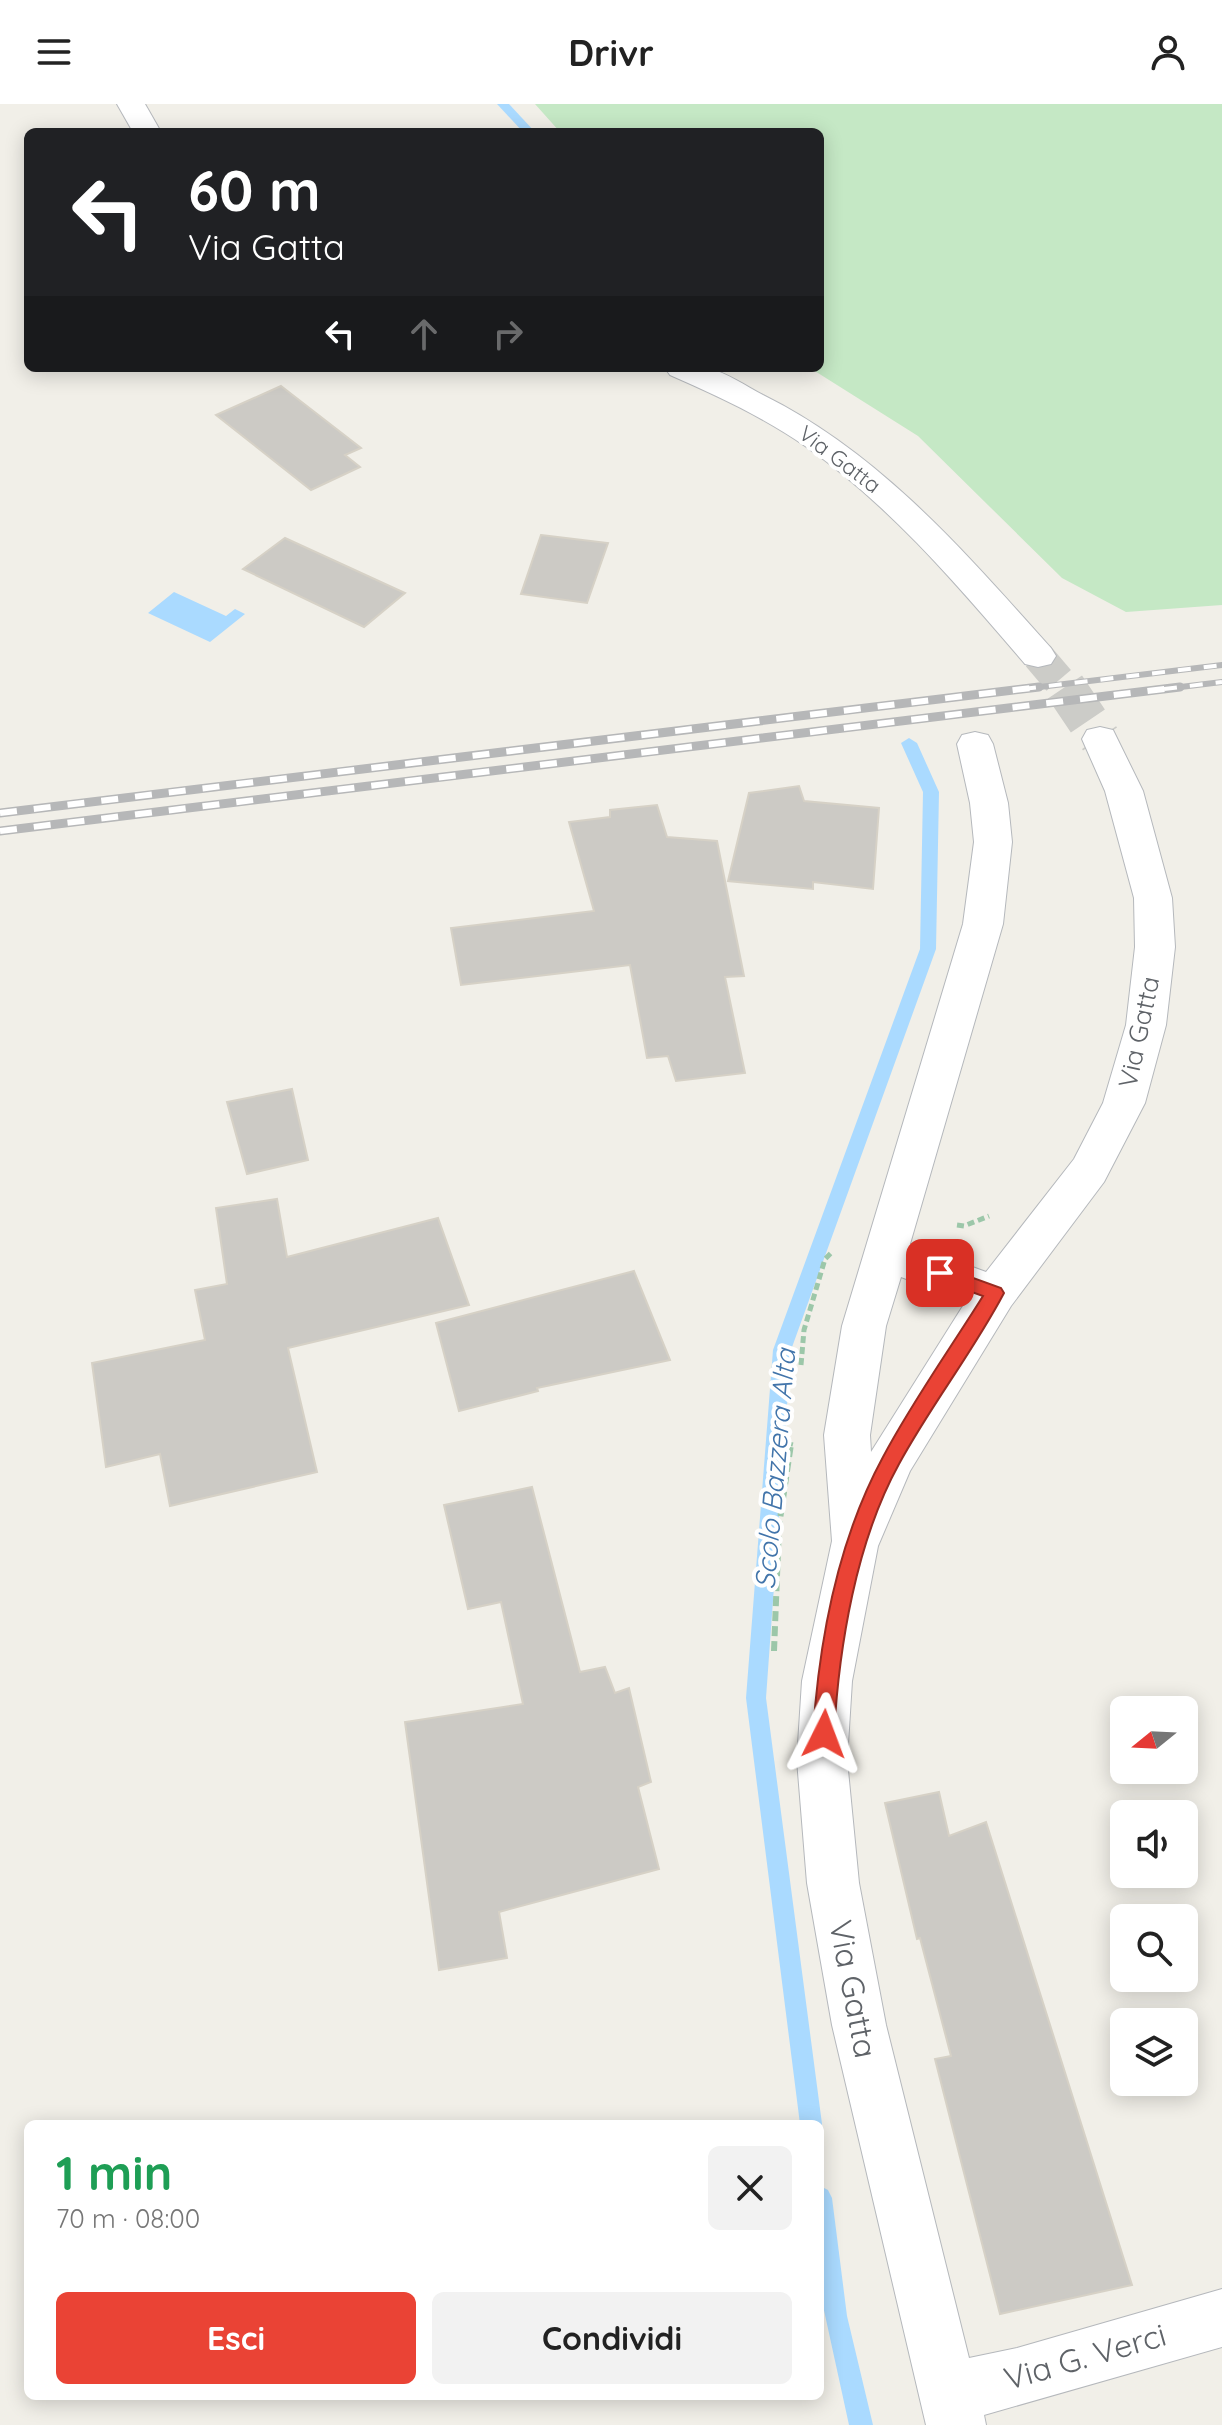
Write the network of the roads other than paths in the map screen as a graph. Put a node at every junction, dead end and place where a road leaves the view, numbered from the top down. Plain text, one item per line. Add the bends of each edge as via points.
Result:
1 (131, 104) edge
2 (145, 128) edge
3 (690, 372) edge
4 (1038, 656) tunnel mouth
5 (1100, 739) tunnel mouth
6 (975, 744) dead end
7 (890, 1236) junction
8 (995, 1293) junction
9 (854, 1546) junction
10 (1222, 2318) edge
11 (952, 2409) edge

1 - 2 street
3 - 4 street, Via Gatta via 790,422 863,474 905,510
5 - 8 street, Via Gatta via 1124,791 1153,898 1155,947 1146,1025 1124,1103 1089,1170
6 - 7 street, Via Gatta via 993,842 983,924
7 - 8 street
7 - 9 street, Via Gatta via 864,1326 847,1435
8 - 9 street, Via Gatta via 890,1462
9 - 11 street, Via Gatta via 827,1681 822,1760 833,1883 859,2025
10 - 11 street, Via G. Verci via 1017,2378

